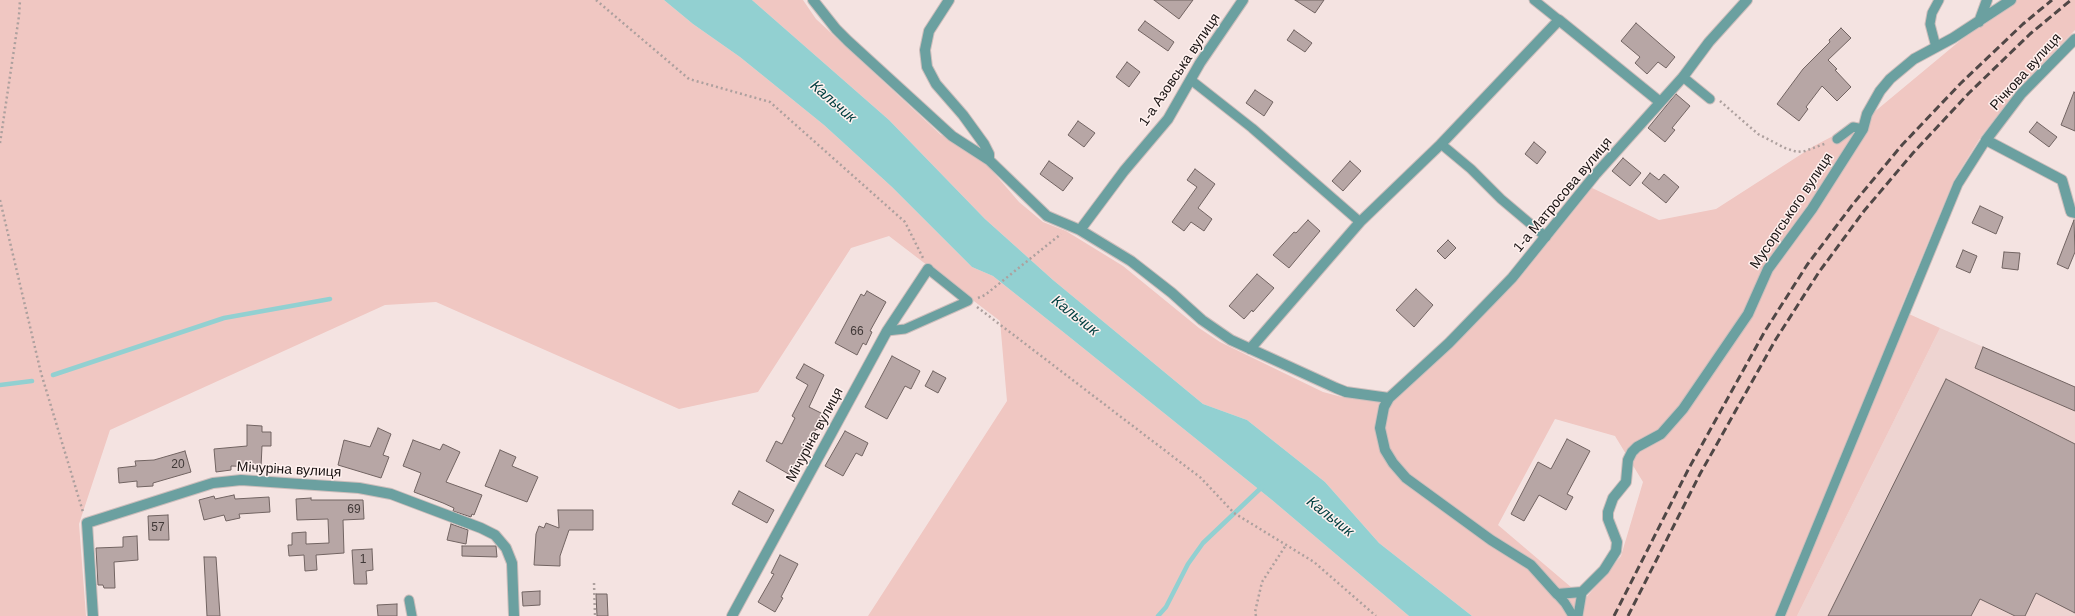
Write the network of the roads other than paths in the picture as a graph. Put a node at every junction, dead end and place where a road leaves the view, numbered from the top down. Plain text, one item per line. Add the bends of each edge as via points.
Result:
1 (813, 0) edge
2 (949, 0) edge
3 (1243, 0) edge
4 (1534, 0) edge
5 (1747, 0) edge
6 (1939, 0) edge
7 (1987, 0) edge
8 (2011, 0) edge
9 (1559, 20) junction
10 (1979, 22) junction
11 (2075, 39) edge
12 (1936, 47) junction
13 (1683, 77) junction
14 (1191, 80) junction
15 (1710, 99) road end
16 (1660, 102) junction
17 (1863, 129) junction
18 (1837, 139) road end
19 (1986, 140) junction
20 (1441, 144) junction
21 (989, 160) junction
22 (2075, 213) edge
23 (1360, 222) junction
24 (1076, 228) junction
25 (1546, 237) junction
26 (928, 269) joint
27 (887, 331) junction
28 (1250, 349) junction
29 (1390, 398) junction
30 (1582, 592) junction
31 (1557, 594) junction
32 (409, 600) dead end
33 (93, 616) edge
34 (412, 616) edge
35 (514, 616) edge
36 (732, 616) edge
37 (1573, 616) edge
38 (1578, 616) edge
39 (1780, 616) edge

1 - 21 street via 836,29 952,136
2 - 21 street via 929,31 925,50 927,67 936,84 984,144
3 - 14 street, 1-а Азовська вулиця
4 - 9 lane
5 - 13 street, 1-а Матросова вулиця via 1709,42
6 - 12 lane via 1930,24
7 - 10 street
8 - 10 street, Мусоргського вулиця
9 - 16 street
9 - 20 street
10 - 12 street, Мусоргського вулиця
11 - 19 street, Річкова вулиця via 2021,94
12 - 17 street, Мусоргського вулиця via 1914,59 1890,78 1873,101
13 - 15 lane
13 - 16 street, 1-а Матросова вулиця
14 - 23 lane via 1252,128
14 - 24 street, 1-а Азовська вулиця via 1168,118
16 - 25 street, 1-а Матросова вулиця via 1591,180
17 - 18 lane via 1853,127
17 - 30 street, Мусоргського вулиця via 1812,209 1768,269 1748,314 1684,409 1661,434 1632,452 1628,460 1626,482 1613,498 1608,512 1608,519 1617,542 1616,551 1604,570
19 - 22 street via 2062,180 2071,212
19 - 39 lane via 1958,184
20 - 23 street
20 - 25 lane
21 - 24 street via 1047,216
23 - 28 street
24 - 28 street via 1131,261 1202,320 1231,340
25 - 29 street, 1-а Матросова вулиця via 1464,329
26 - 27 street, Мічуріна вулиця
26 - 27 lane via 968,301 905,329
27 - 36 street, Мічуріна вулиця
28 - 29 street via 1346,392
29 - 31 street via 1381,416 1380,428 1385,450 1393,463 1406,478 1422,490 1491,540 1532,565
30 - 31 street
30 - 38 lane
31 - 37 lane
32 - 34 lane
33 - 35 street, Мічуріна вулиця via 87,524 213,483 241,480 359,488 391,494 481,528 495,535 506,548 512,563

